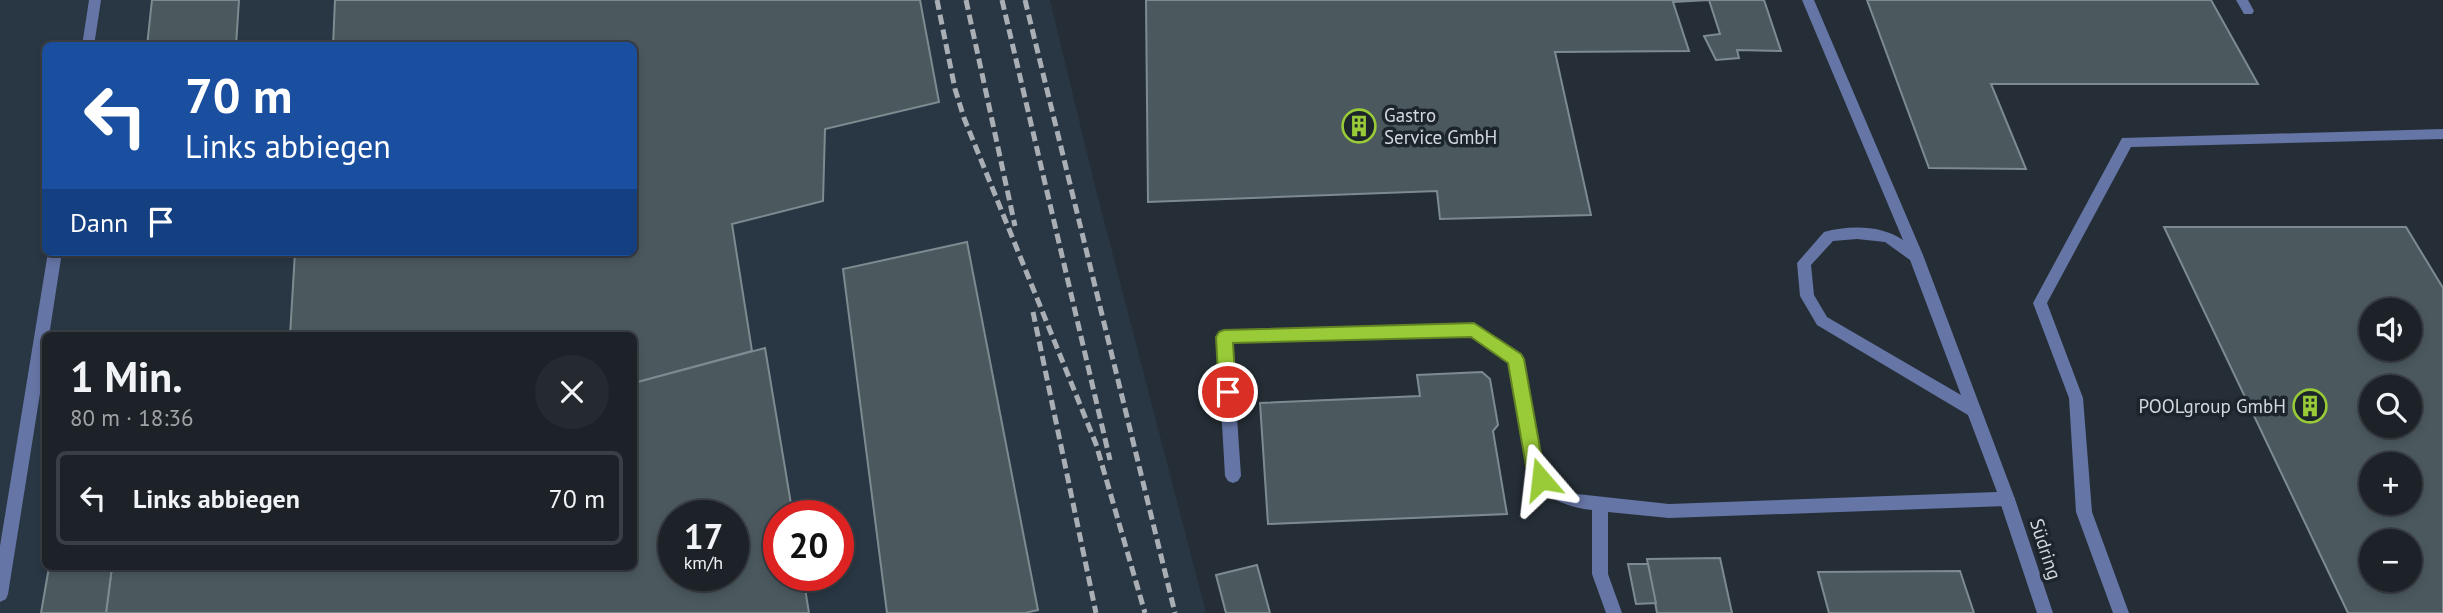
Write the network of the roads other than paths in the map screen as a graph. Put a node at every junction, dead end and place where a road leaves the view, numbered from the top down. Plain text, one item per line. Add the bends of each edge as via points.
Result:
1 (95, 0) edge
2 (1808, 0) edge
3 (89, 42) edge
4 (2443, 134) edge
5 (54, 256) edge
6 (1916, 256) junction
7 (42, 332) edge
8 (42, 333) edge
9 (1975, 411) junction
10 (1233, 476) dead end
11 (2007, 499) junction
12 (1600, 505) junction
13 (0, 594) edge
14 (1614, 613) edge
15 (2045, 613) edge
16 (2121, 613) edge

1 - 3 street
2 - 6 street, Südring
4 - 16 street via 2127,142 2040,303 2076,398 2084,512
5 - 7 street
6 - 9 street, Südring
6 - 9 street via 1888,237 1829,236 1804,262 1807,296 1822,321
8 - 13 street
9 - 11 street, Südring
10 - 12 street via 1224,337 1474,330 1516,359 1541,479 1576,501
11 - 12 street via 1669,511
11 - 15 street, Südring
12 - 14 street via 1600,574

